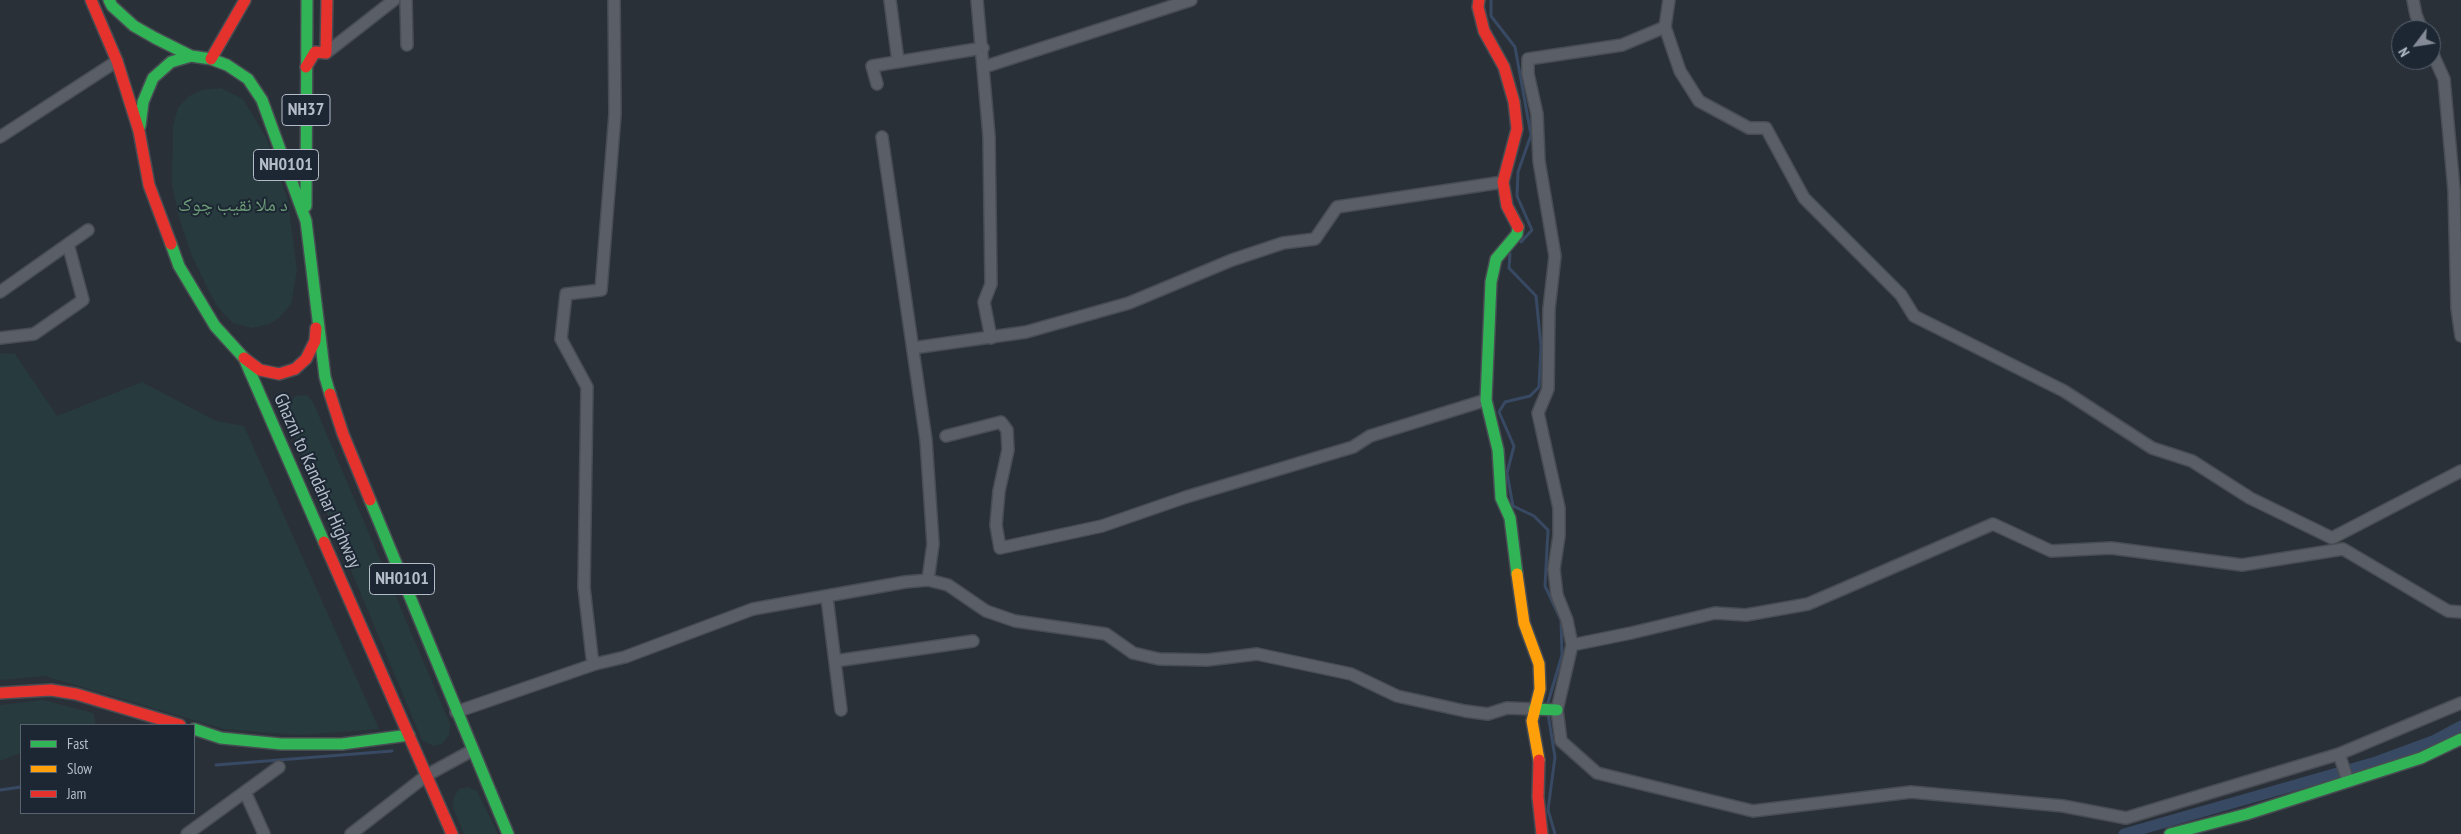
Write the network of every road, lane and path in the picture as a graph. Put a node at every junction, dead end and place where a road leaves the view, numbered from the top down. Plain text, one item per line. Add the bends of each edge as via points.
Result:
1 (91, 0) edge
2 (110, 0) edge
3 (307, 0) edge
4 (327, 0) edge
5 (394, 0) edge
6 (406, 0) edge
7 (614, 0) edge
8 (890, 0) edge
9 (977, 0) edge
10 (1191, 0) edge
11 (1480, 0) edge
12 (1669, 0) edge
13 (2413, 0) edge
14 (244, 1) edge
15 (2418, 20) edge
16 (1665, 27) junction
17 (407, 45) dead end
18 (983, 48) junction
19 (326, 53) junction
20 (191, 56) junction
21 (211, 59) junction
22 (117, 61) junction
23 (898, 61) junction
24 (306, 67) junction
25 (984, 67) junction
26 (2440, 70) edge
27 (878, 84) dead end
28 (139, 131) junction
29 (0, 137) edge
30 (882, 137) dead end
31 (1503, 182) junction
32 (306, 221) junction
33 (88, 230) dead end
34 (68, 244) junction
35 (0, 292) edge
36 (318, 317) junction
37 (2461, 336) edge
38 (0, 338) edge
39 (991, 338) junction
40 (913, 348) junction
41 (244, 358) junction
42 (1486, 400) junction
43 (946, 436) dead end
44 (2461, 471) edge
45 (928, 580) junction
46 (827, 598) junction
47 (2461, 612) edge
48 (973, 641) dead end
49 (1572, 645) junction
50 (835, 660) junction
51 (595, 664) junction
52 (0, 693) edge
53 (2461, 702) edge
54 (1545, 709) junction
55 (842, 710) dead end
56 (456, 712) junction
57 (177, 724) edge
58 (195, 729) edge
59 (409, 735) junction
60 (2461, 739) edge
61 (473, 750) junction
62 (2339, 754) junction
63 (279, 766) dead end
64 (427, 775) junction
65 (2348, 781) junction
66 (245, 792) junction
67 (187, 834) edge
68 (264, 834) edge
69 (351, 834) edge
70 (452, 834) edge
71 (508, 834) edge
72 (1542, 834) edge
73 (2170, 834) edge

1 - 22 main road, NH0101
2 - 20 main road, Ghazni to Kandahar Highway / NH0101 via 112,6 134,26
3 - 24 main road, NH37
4 - 19 main road
5 - 19 street
6 - 17 street
7 - 51 street via 615,114 601,290 566,294 561,338 587,387 584,587
8 - 23 street
9 - 18 street
10 - 25 street
11 - 31 main road via 1478,7 1484,31 1504,67 1514,102 1517,129
12 - 16 street
13 - 15 street
14 - 21 main road
16 - 44 street via 1680,71 1699,101 1749,128 1766,128 1804,198 1901,295 1914,316 2064,392 2152,448 2192,460 2250,498 2332,538
16 - 49 street via 1622,44 1528,59 1537,114 1539,161 1555,256 1549,309 1548,389 1538,413 1559,508 1554,569 1557,595
18 - 23 street
18 - 25 street
19 - 24 main road via 315,52
20 - 21 main road, Ghazni to Kandahar Highway / NH0101
20 - 28 main road, Ghazni to Kandahar Highway / NH0101 via 171,62 154,78 142,102
21 - 32 main road, Ghazni to Kandahar Highway / NH0101 via 227,65 248,80 262,100
22 - 28 main road, NH0101
22 - 29 street
23 - 27 street via 872,66
24 - 32 main road, NH37
25 - 39 street via 989,136 991,284 984,302
26 - 37 street via 2444,79 2454,190 2457,308
28 - 41 main road, NH0101 via 149,185 179,266 215,326
30 - 40 street
31 - 39 street via 1337,207 1315,239 1283,243 1232,260 1129,303 1026,332
31 - 42 main road via 1507,206 1518,226 1517,234 1496,259 1491,282
32 - 36 main road, Ghazni to Kandahar Highway / NH0101
33 - 34 street
34 - 35 street
34 - 38 street via 83,300 34,334
36 - 41 main road, Ghazni to Kandahar Highway / NH0101 via 315,340 306,359 295,369 279,374 260,370
36 - 56 main road, Ghazni to Kandahar Highway / NH0101 via 325,377 343,434
39 - 40 street
40 - 45 street via 926,440 933,544
41 - 59 main road, Ghazni to Kandahar Highway / NH0101
42 - 43 street via 1370,436 1353,447 1102,526 1000,548 996,525 1008,450 1007,430 1001,422
42 - 54 main road via 1498,450 1501,498 1510,518 1524,623 1539,664
45 - 46 street
45 - 54 street via 948,585 986,611 1015,621 1106,634 1133,653 1160,659 1207,660 1257,654 1351,674 1397,696 1465,711 1488,714 1507,708
46 - 50 street
46 - 51 street via 753,609 625,657
47 - 49 street via 2448,611 2343,549 2242,565 2111,548 2051,551 1993,524 1808,604 1746,615 1715,613
48 - 50 street
49 - 54 street
50 - 55 street
51 - 56 street
52 - 57 main road via 51,690 76,694
53 - 62 street
54 - 62 street via 1561,741 1596,773 1753,811 1911,792 2063,806 2126,818
54 - 72 main road via 1532,721 1539,753 1538,796
56 - 61 main road, Ghazni to Kandahar Highway / NH0101
58 - 59 main road via 221,738 281,744 342,744
59 - 64 main road, Ghazni to Kandahar Highway / NH0101
60 - 65 main road via 2421,758
61 - 64 street
61 - 71 main road, Ghazni to Kandahar Highway / NH0101
62 - 65 street
63 - 66 street
64 - 69 street
64 - 70 main road, Ghazni to Kandahar Highway / NH0101
65 - 73 main road via 2247,814
66 - 67 street
66 - 68 street

